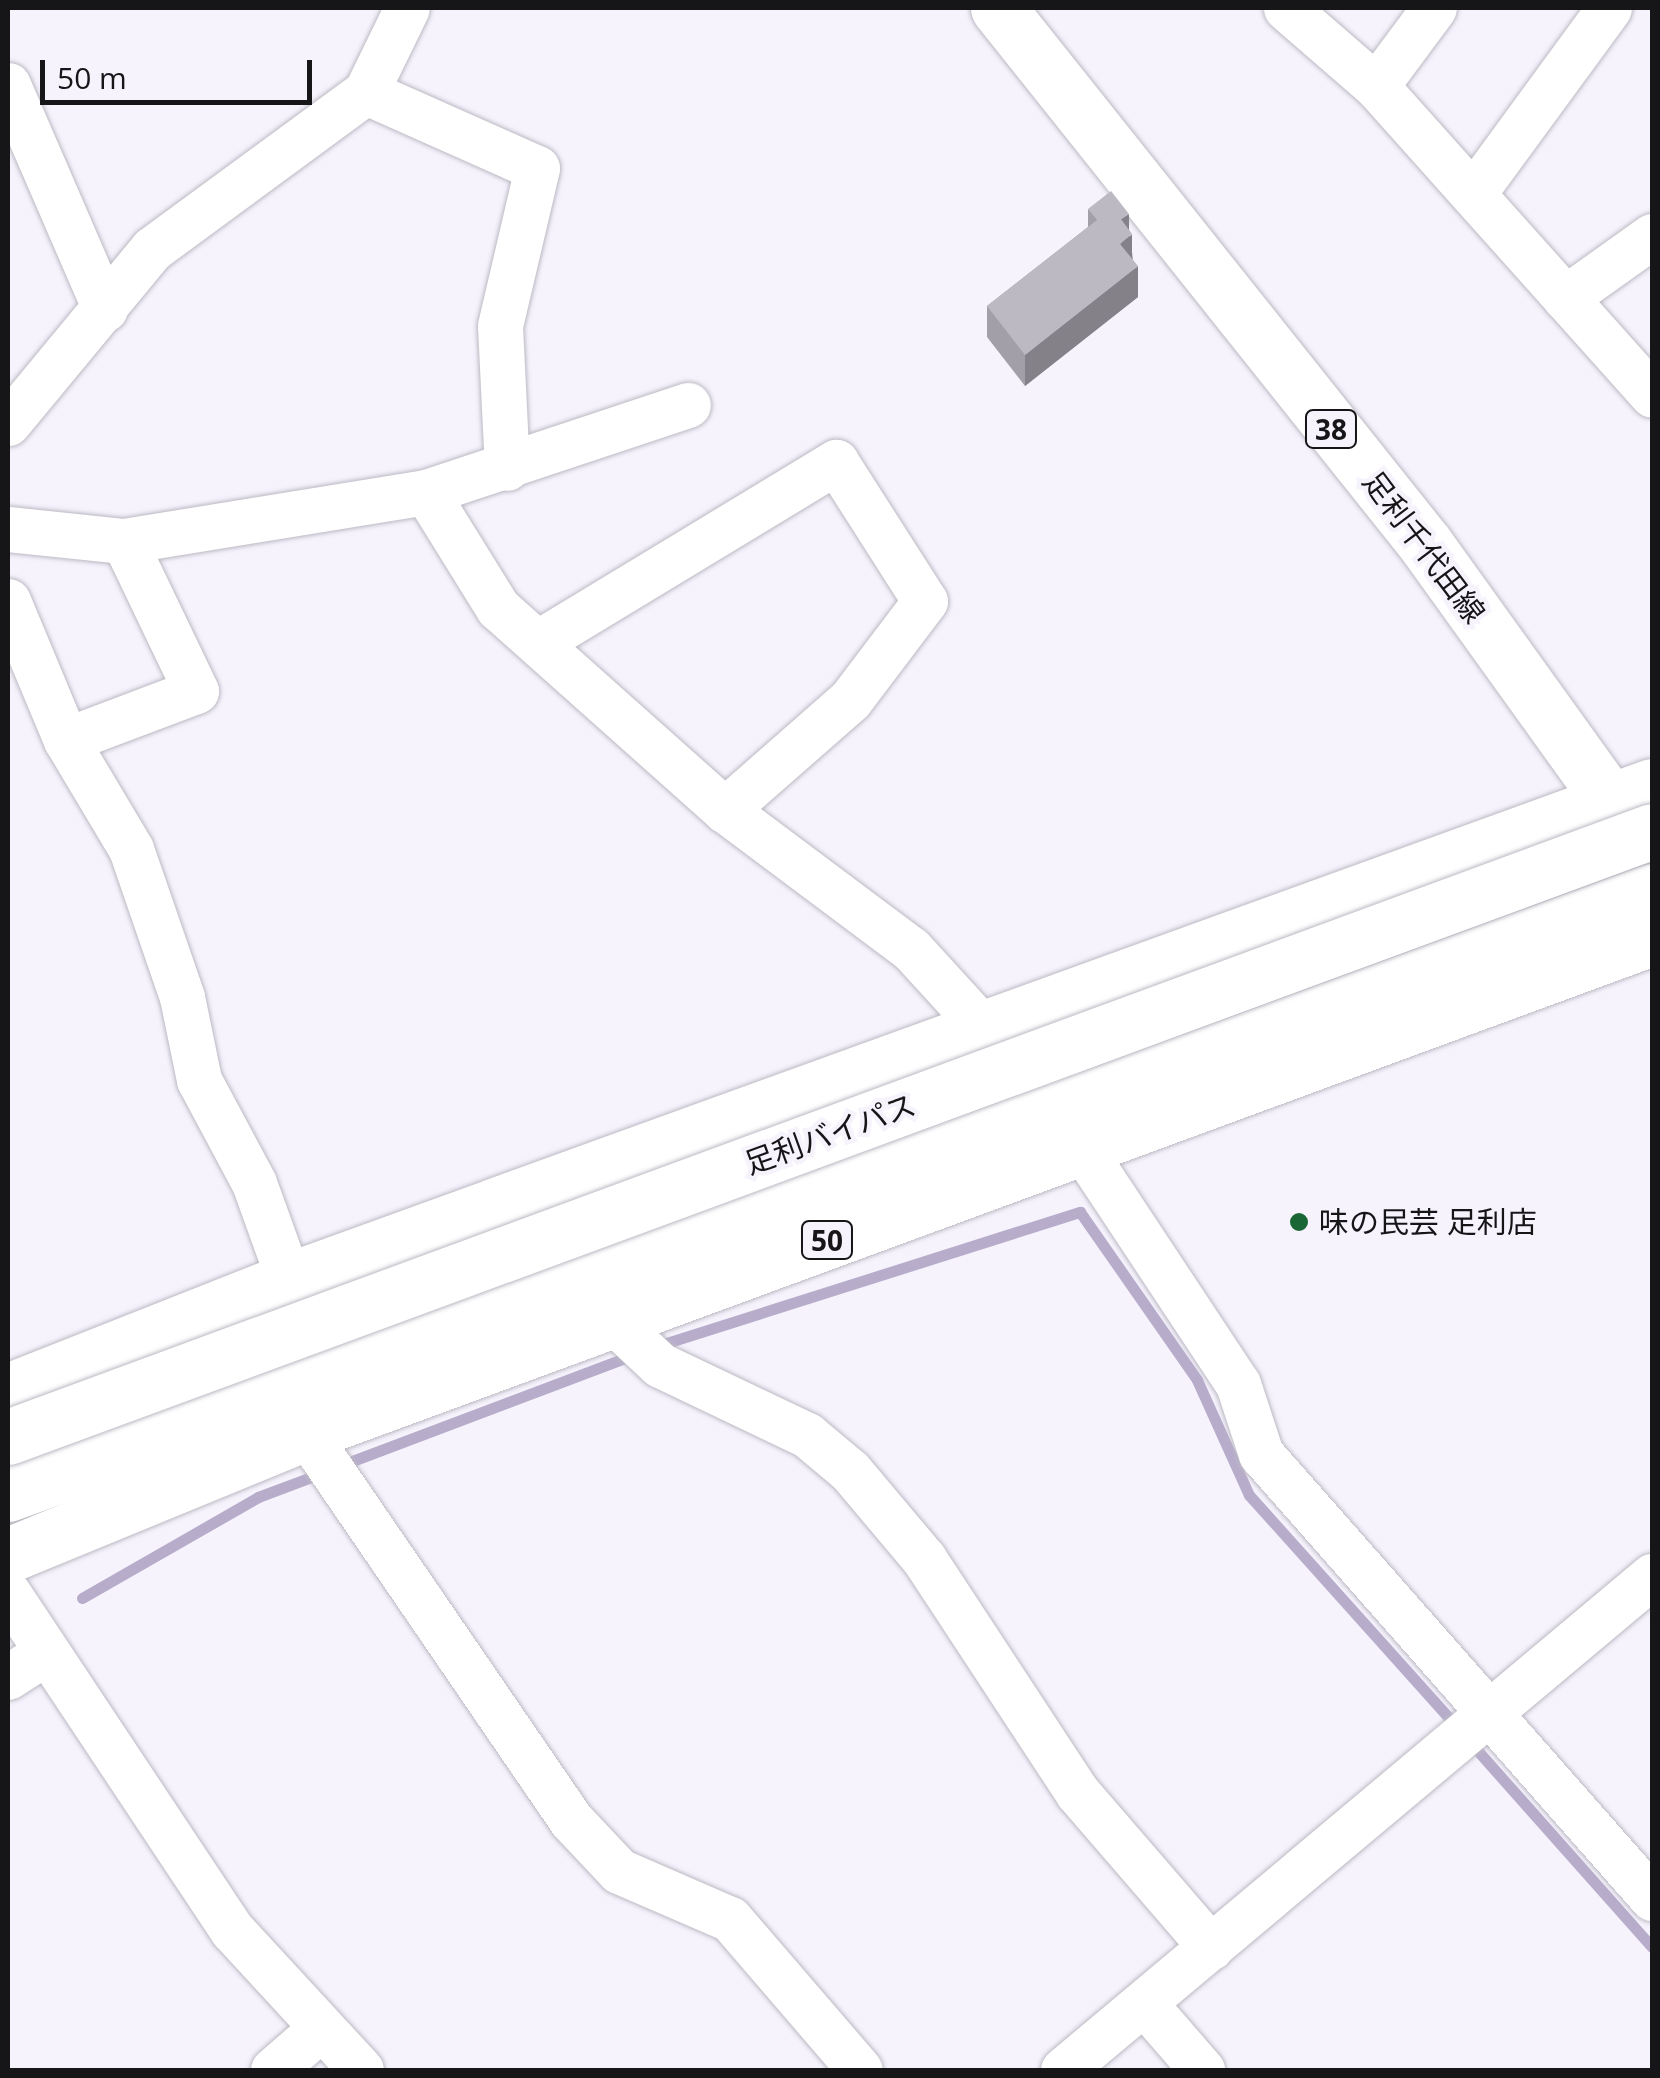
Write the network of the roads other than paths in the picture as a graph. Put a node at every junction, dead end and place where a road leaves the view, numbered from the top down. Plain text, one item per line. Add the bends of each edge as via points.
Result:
1 (407, 8) edge
2 (998, 8) edge
3 (1286, 8) edge
4 (1434, 8) edge
5 (1610, 8) edge
6 (8, 85) edge
7 (1376, 86) junction
8 (366, 92) junction
9 (1473, 194) junction
10 (1652, 236) edge
11 (1565, 298) junction
12 (105, 309) junction
13 (1652, 395) edge
14 (688, 406) dead end
15 (8, 423) edge
16 (507, 468) junction
17 (426, 492) junction
18 (8, 529) edge
19 (124, 541) junction
20 (8, 601) edge
21 (542, 640) junction
22 (66, 740) junction
23 (1639, 806) edge
24 (725, 810) junction
25 (1652, 860) edge
26 (1652, 891) edge
27 (1652, 938) edge
28 (986, 1031) junction
29 (1081, 1147) junction
30 (289, 1280) junction
31 (612, 1319) junction
32 (8, 1392) edge
33 (306, 1433) junction
34 (8, 1437) edge
35 (8, 1494) edge
36 (8, 1554) edge
37 (1652, 1576) edge
38 (8, 1593) edge
39 (46, 1653) junction
40 (8, 1678) edge
41 (1486, 1712) junction
42 (1652, 1898) edge
43 (1211, 1947) junction
44 (1144, 2003) junction
45 (319, 2030) junction
46 (274, 2070) edge
47 (361, 2070) edge
48 (860, 2070) edge
49 (1064, 2070) edge
50 (1202, 2070) edge

1 - 8 street
2 - 23 main road, 足利千代田線 / 38
3 - 7 street
4 - 7 street
5 - 9 street
6 - 12 street
7 - 9 street
8 - 12 street via 173,231
8 - 16 street via 537,168 500,326
9 - 11 street
10 - 11 street
11 - 13 street
12 - 15 street
14 - 16 street
16 - 17 street
17 - 19 street
17 - 21 street via 498,608
18 - 19 street
19 - 22 street via 196,691
20 - 22 street
21 - 24 street
21 - 24 street via 836,462 925,601 850,700
22 - 30 street via 131,849 182,997 199,1080 254,1183
23 - 25 main road, 足利千代田線 / 38
23 - 28 main road
23 - 34 main road, 足利バイパス, bridge
24 - 28 street via 911,950
26 - 35 main road, 足利バイパス / 50
27 - 29 main road, 50
28 - 30 main road
29 - 31 main road, 50
29 - 41 street via 1238,1384 1261,1454
30 - 32 main road
31 - 33 main road, 50
31 - 43 street via 660,1365 806,1435 850,1472 924,1559 1077,1792
33 - 36 main road, 50
33 - 48 street via 571,1820 619,1871 730,1919
37 - 41 street
38 - 39 street
39 - 40 street
39 - 45 street via 232,1930
41 - 42 street
41 - 43 street
43 - 44 street
44 - 49 street
44 - 50 street
45 - 46 street
45 - 47 street

